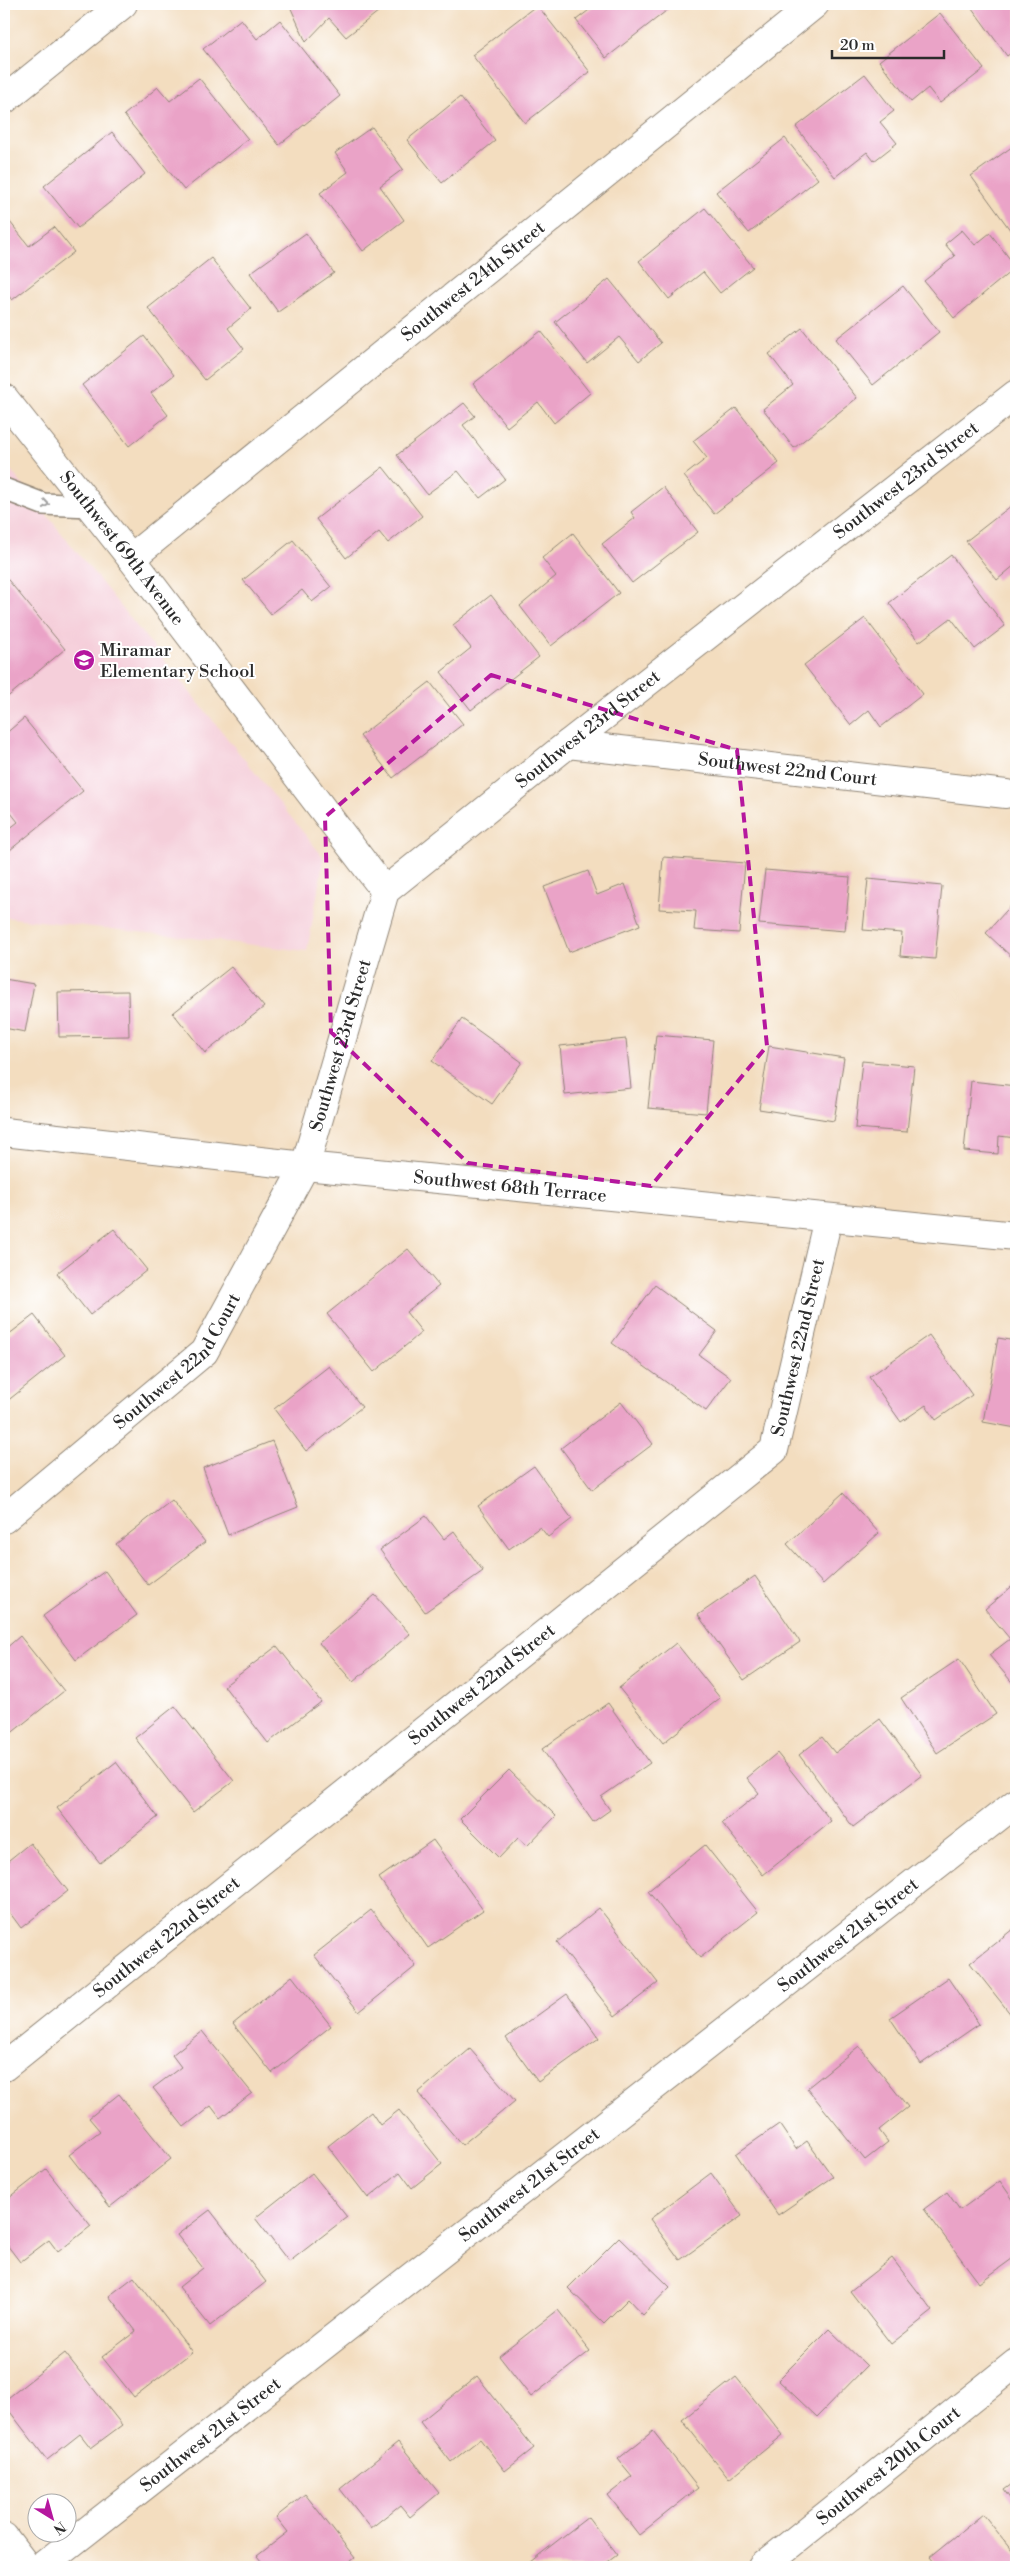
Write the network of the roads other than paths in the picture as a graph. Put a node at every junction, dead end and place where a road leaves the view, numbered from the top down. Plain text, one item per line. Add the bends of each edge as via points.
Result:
1 (123, 4) edge
2 (815, 4) edge
3 (4, 100) edge
4 (1016, 394) edge
5 (4, 398) edge
6 (4, 489) edge
7 (90, 506) junction
8 (132, 558) junction
9 (568, 744) junction
10 (1006, 794) dead end
11 (385, 892) junction
12 (4, 1132) edge
13 (305, 1166) junction
14 (828, 1218) junction
15 (1016, 1236) edge
16 (4, 1519) edge
17 (1016, 1803) edge
18 (4, 2067) edge
19 (1016, 2363) edge
20 (4, 2537) edge
21 (27, 2567) edge
22 (41, 2567) edge
23 (762, 2567) edge

1 - 3 street
2 - 8 street, Southwest 24th Street
4 - 9 street, Southwest 23rd Street
5 - 7 street, Southwest 69th Avenue
6 -> 7 lane via 43,504
7 - 8 street, Southwest 69th Avenue
8 - 11 street, Southwest 69th Avenue
9 - 10 street, Southwest 22nd Court
9 - 11 street, Southwest 23rd Street
11 - 13 street, Southwest 23rd Street
12 - 13 street, Southwest 68th Terrace
13 - 14 street, Southwest 68th Terrace
13 - 16 street, Southwest 22nd Court via 204,1352
14 - 15 street, Southwest 68th Terrace
14 - 18 street, Southwest 22nd Street via 774,1450
17 - 22 street, Southwest 21st Street
19 - 23 street, Southwest 20th Court
20 - 21 street

